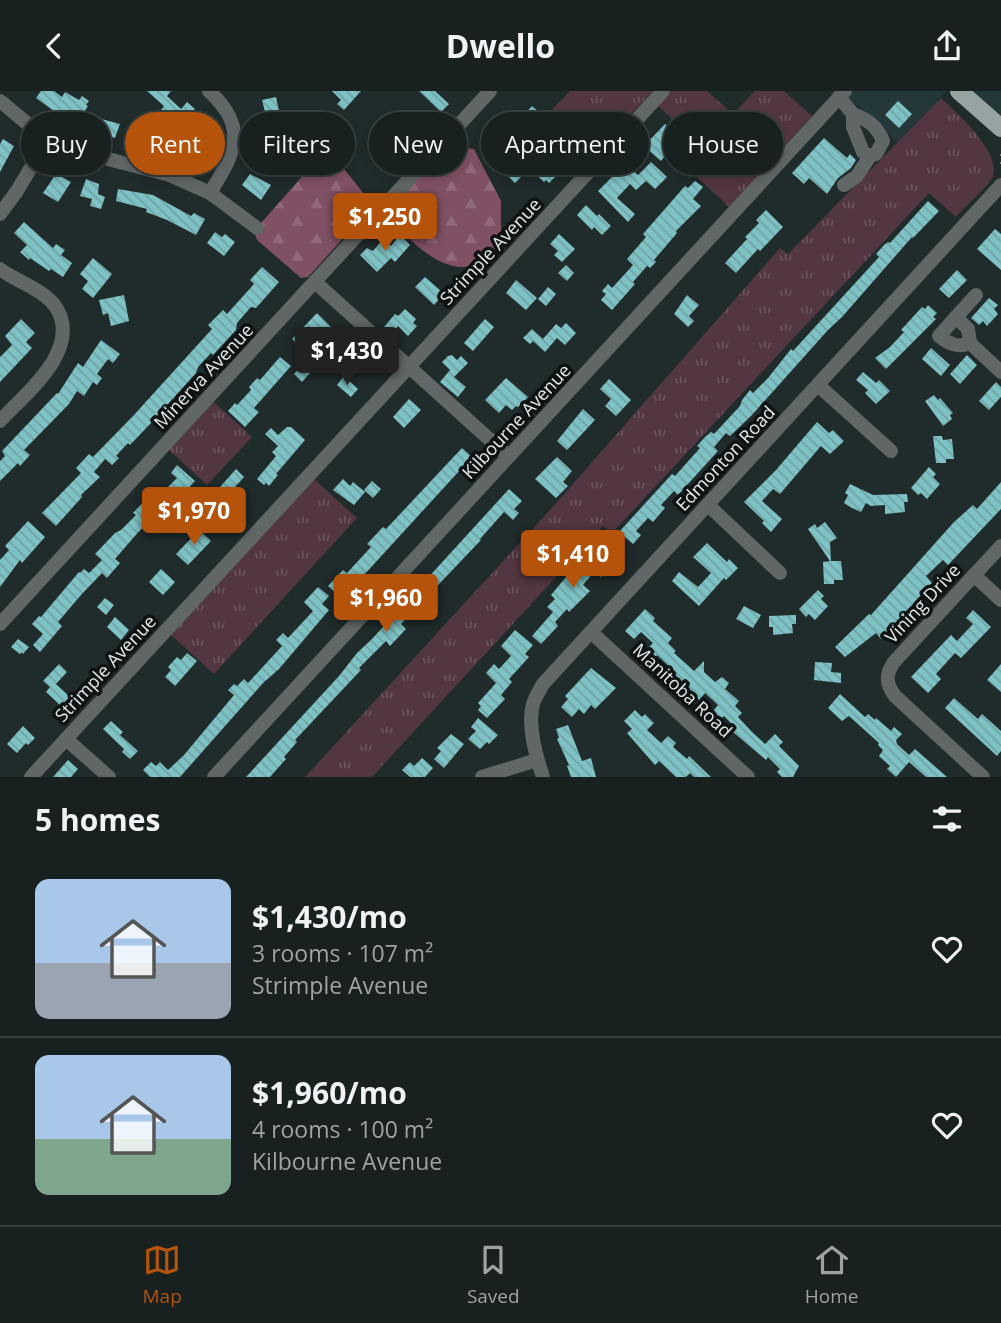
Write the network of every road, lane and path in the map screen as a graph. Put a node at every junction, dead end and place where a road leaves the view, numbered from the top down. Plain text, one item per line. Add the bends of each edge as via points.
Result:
1 (209, 91) edge
2 (490, 91) edge
3 (663, 91) edge
4 (960, 91) edge
5 (842, 94) edge
6 (0, 101) edge
7 (853, 114) junction
8 (21, 118) edge
9 (1001, 128) edge
10 (870, 156) junction
11 (111, 159) edge
12 (27, 175) edge
13 (844, 185) dead end
14 (210, 193) junction
15 (998, 196) edge
16 (0, 214) edge
17 (257, 228) dead end
18 (0, 269) edge
19 (315, 282) junction
20 (976, 295) dead end
21 (956, 317) junction
22 (970, 343) junction
23 (410, 366) junction
24 (1001, 372) edge
25 (818, 385) junction
26 (0, 421) edge
27 (891, 451) dead end
28 (509, 456) junction
29 (708, 505) junction
30 (1001, 546) edge
31 (780, 573) dead end
32 (974, 575) junction
33 (1001, 600) edge
34 (0, 624) edge
35 (591, 632) junction
36 (66, 739) junction
37 (537, 760) junction
38 (30, 777) edge
39 (109, 777) edge
40 (214, 777) edge
41 (482, 777) edge
42 (543, 777) edge
43 (748, 777) edge
44 (983, 777) edge

1 - 14 street via 232,118 235,142
2 - 19 street, Minerva Avenue
3 - 23 street, Strimple Avenue
4 - 9 main road
5 - 7 street
5 - 28 street, Kilbourne Avenue
6 - 8 street
7 - 10 street via 859,147
7 - 10 street via 867,119 883,141
10 - 13 street via 857,176
11 - 14 street via 150,168
12 - 16 street
14 - 17 street
15 - 25 street, Edmonton Road
18 - 26 street via 57,309 63,330 55,362
19 - 23 street
19 - 34 street, Minerva Avenue
20 - 21 street
21 - 22 street via 968,329
21 - 22 street via 939,336 952,344
22 - 24 street
23 - 28 street
23 - 36 street, Strimple Avenue
25 - 27 street
25 - 29 street, Edmonton Road
28 - 40 street, Kilbourne Avenue
29 - 31 street
29 - 35 street, Edmonton Road
30 - 32 street, Vining Drive
32 - 33 street
32 - 44 street, Vining Drive via 894,662 887,679 892,692
35 - 37 street, Edmonton Road via 543,684 533,702
35 - 43 street, Manitoba Road
36 - 38 street, Strimple Avenue
36 - 39 street
37 - 41 street
37 - 42 street, Edmonton Road

